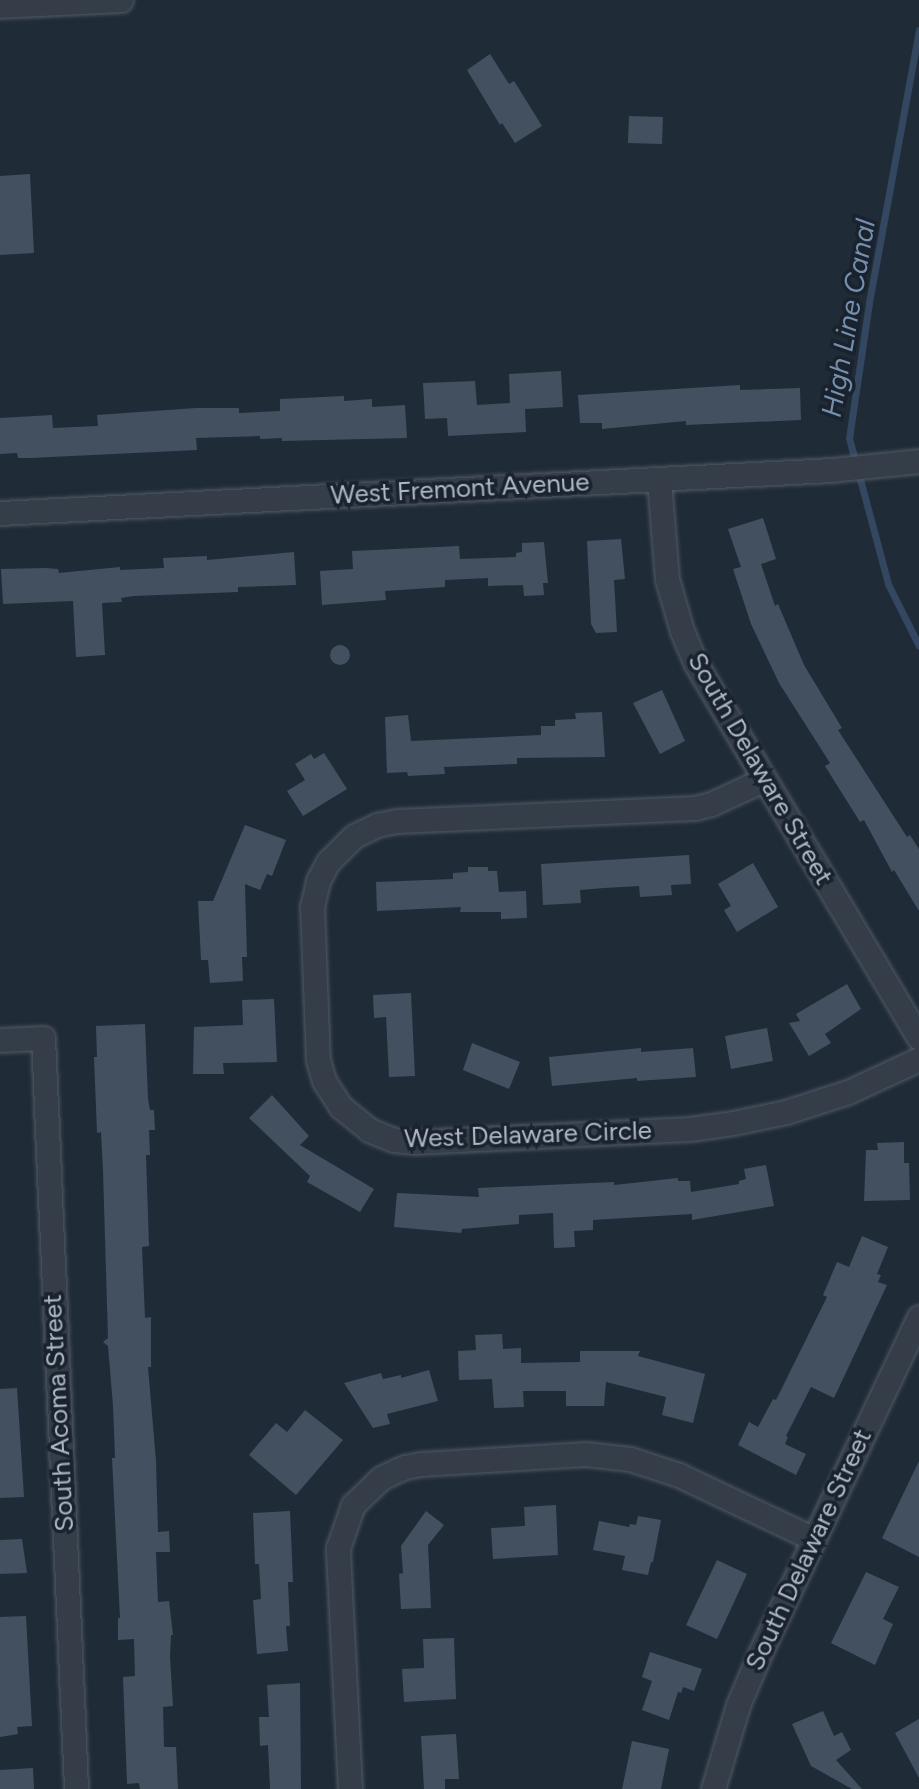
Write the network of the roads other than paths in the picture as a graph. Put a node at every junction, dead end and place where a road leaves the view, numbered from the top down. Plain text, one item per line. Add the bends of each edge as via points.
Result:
1 (121, 0) edge
2 (0, 6) edge
3 (919, 461) edge
4 (659, 480) junction
5 (0, 513) edge
6 (763, 780) junction
7 (919, 1038) edge
8 (0, 1040) edge
9 (919, 1059) edge
10 (919, 1317) edge
11 (814, 1539) junction
12 (76, 1789) edge
13 (350, 1789) edge
14 (713, 1789) edge

1 - 2 street
3 - 4 street, West Fremont Avenue
4 - 5 street, West Fremont Avenue
4 - 6 street, South Delaware Street via 667,579 682,631
6 - 7 street, South Delaware Street
6 - 9 street, West Delaware Circle via 695,808 397,821 354,836 328,862 312,906 318,1060 324,1081 341,1107 369,1130 414,1142 733,1124 848,1092
8 - 12 street, South Acoma Street via 43,1038
10 - 11 street, South Delaware Street
11 - 13 street via 679,1475 630,1459 586,1454 421,1464 381,1478 353,1505 338,1548
11 - 14 street, South Delaware Street via 738,1705

